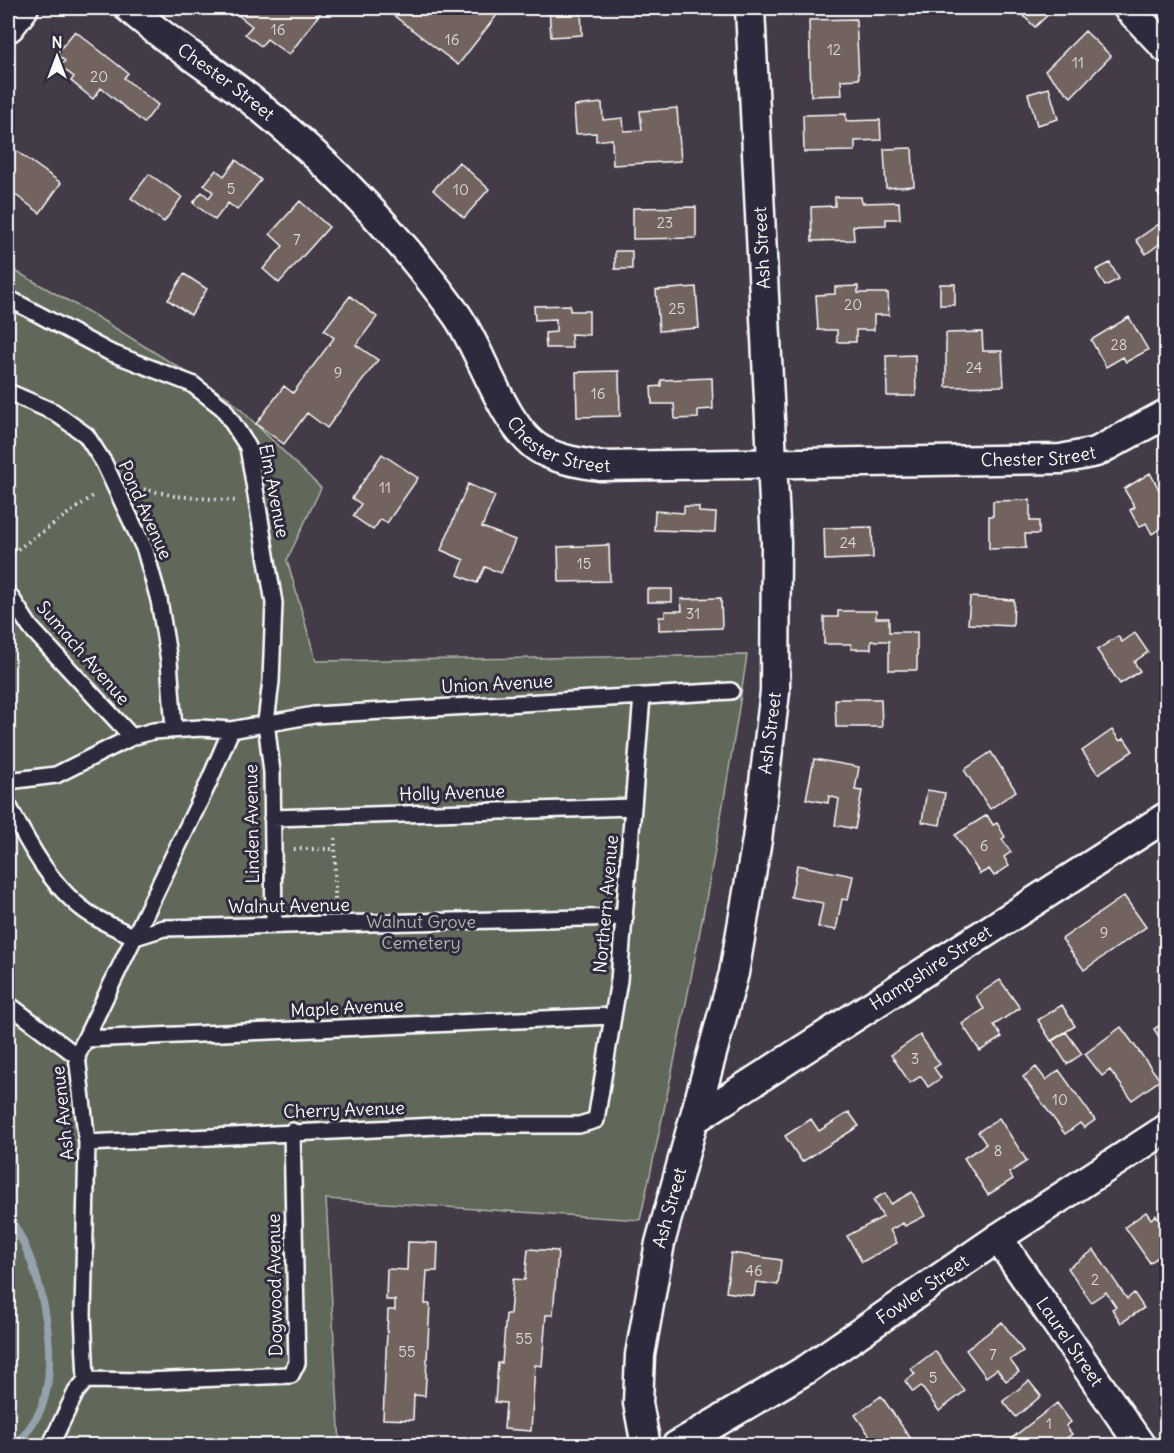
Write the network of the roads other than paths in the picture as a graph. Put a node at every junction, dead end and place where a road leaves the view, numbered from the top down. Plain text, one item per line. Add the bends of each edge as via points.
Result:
1 (21, 8) edge
2 (129, 8) edge
3 (750, 8) edge
4 (1128, 8) edge
5 (8, 25) edge
6 (1167, 48) edge
7 (8, 298) edge
8 (8, 392) edge
9 (1167, 414) edge
10 (773, 464) junction
11 (8, 593) edge
12 (731, 691) dead end
13 (642, 696) junction
14 (266, 722) junction
15 (174, 729) junction
16 (231, 729) junction
17 (132, 737) junction
18 (8, 781) edge
19 (8, 806) edge
20 (633, 807) junction
21 (272, 818) junction
22 (1167, 818) edge
23 (625, 917) junction
24 (274, 925) junction
25 (135, 937) junction
26 (8, 1004) edge
27 (612, 1016) junction
28 (85, 1039) junction
29 (77, 1056) junction
30 (599, 1115) joint
31 (695, 1119) junction
32 (1167, 1129) edge
33 (292, 1131) junction
34 (87, 1143) junction
35 (998, 1238) junction
36 (86, 1380) junction
37 (50, 1446) edge
38 (646, 1446) edge
39 (676, 1446) edge
40 (1141, 1446) edge

1 - 5 main road
2 - 10 street, Chester Street via 256,104 358,196 419,264 452,308 511,418 542,450 571,462 600,466
3 - 10 street, Ash Street
4 - 6 street
7 - 14 lane, Elm Avenue via 109,352 192,384 223,408 248,447 274,603
8 - 15 lane, Pond Avenue via 54,412 86,435 113,482 145,550 159,600
9 - 10 street, Chester Street via 1096,452 1061,459
10 - 31 street, Ash Street via 776,692 769,755 734,973
11 - 17 lane, Sumach Avenue via 30,627
12 - 13 lane, Union Avenue
13 - 14 lane, Union Avenue via 314,715
13 - 20 lane, Northern Avenue
14 - 16 lane, Union Avenue
14 - 21 lane, Linden Avenue
15 - 16 lane
15 - 17 lane
16 - 25 lane, Ash Avenue
17 - 18 lane via 56,775
19 - 25 lane via 61,890 92,915
20 - 21 lane, Holly Avenue
20 - 23 lane, Northern Avenue
21 - 24 lane, Linden Avenue
22 - 31 street, Hampshire Street
23 - 24 lane, Walnut Avenue
23 - 27 lane, Northern Avenue
24 - 25 lane, Walnut Avenue via 164,928
25 - 28 lane, Ash Avenue
26 - 29 lane
27 - 28 lane, Maple Avenue
27 - 30 lane, Northern Avenue
28 - 29 lane, Ash Avenue
29 - 34 lane, Ash Avenue
30 - 33 lane, Cherry Avenue via 592,1123 579,1125
31 - 38 street, Ash Street via 660,1243 640,1355 638,1403
32 - 35 street, Fowler Street
33 - 34 lane, Cherry Avenue
33 - 36 lane, Dogwood Avenue via 297,1363 291,1375
34 - 36 lane, Ash Avenue via 83,1314
35 - 39 street, Fowler Street via 807,1369
35 - 40 street, Laurel Street
36 - 37 lane via 76,1392

